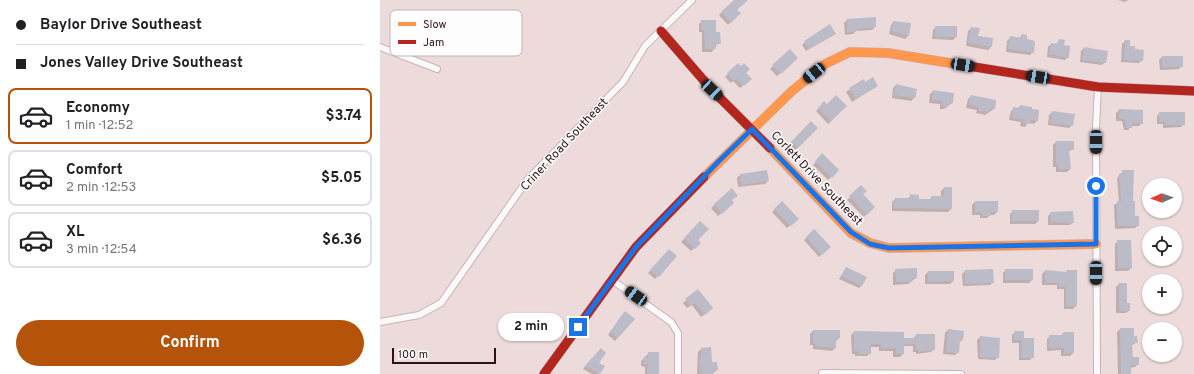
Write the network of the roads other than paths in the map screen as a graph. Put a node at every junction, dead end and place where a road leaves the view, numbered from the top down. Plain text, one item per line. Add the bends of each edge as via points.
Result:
1 (692, 0) edge
2 (661, 31) junction
3 (380, 47) edge
4 (390, 51) edge
5 (403, 56) edge
6 (437, 69) dead end
7 (1098, 87) junction
8 (1194, 91) edge
9 (752, 129) junction
10 (1096, 244) junction
11 (612, 280) junction
12 (380, 322) edge
13 (822, 373) edge
14 (544, 374) edge
15 (678, 374) edge
16 (961, 374) edge
17 (1097, 374) edge

1 - 2 street, Criner Road Southeast
2 - 9 street, Corlett Drive Southeast via 712,90
2 - 12 street, Criner Road Southeast via 645,46 624,82 528,178 441,303 419,315
3 - 4 street
5 - 6 street
7 - 8 street
7 - 9 street via 888,53 850,52 825,64
7 - 10 street
9 - 10 street, Corlett Drive Southeast via 851,232 870,244 889,248
9 - 11 street via 636,247
10 - 17 street
11 - 14 street
11 - 15 street via 671,322 678,333
13 - 16 street

